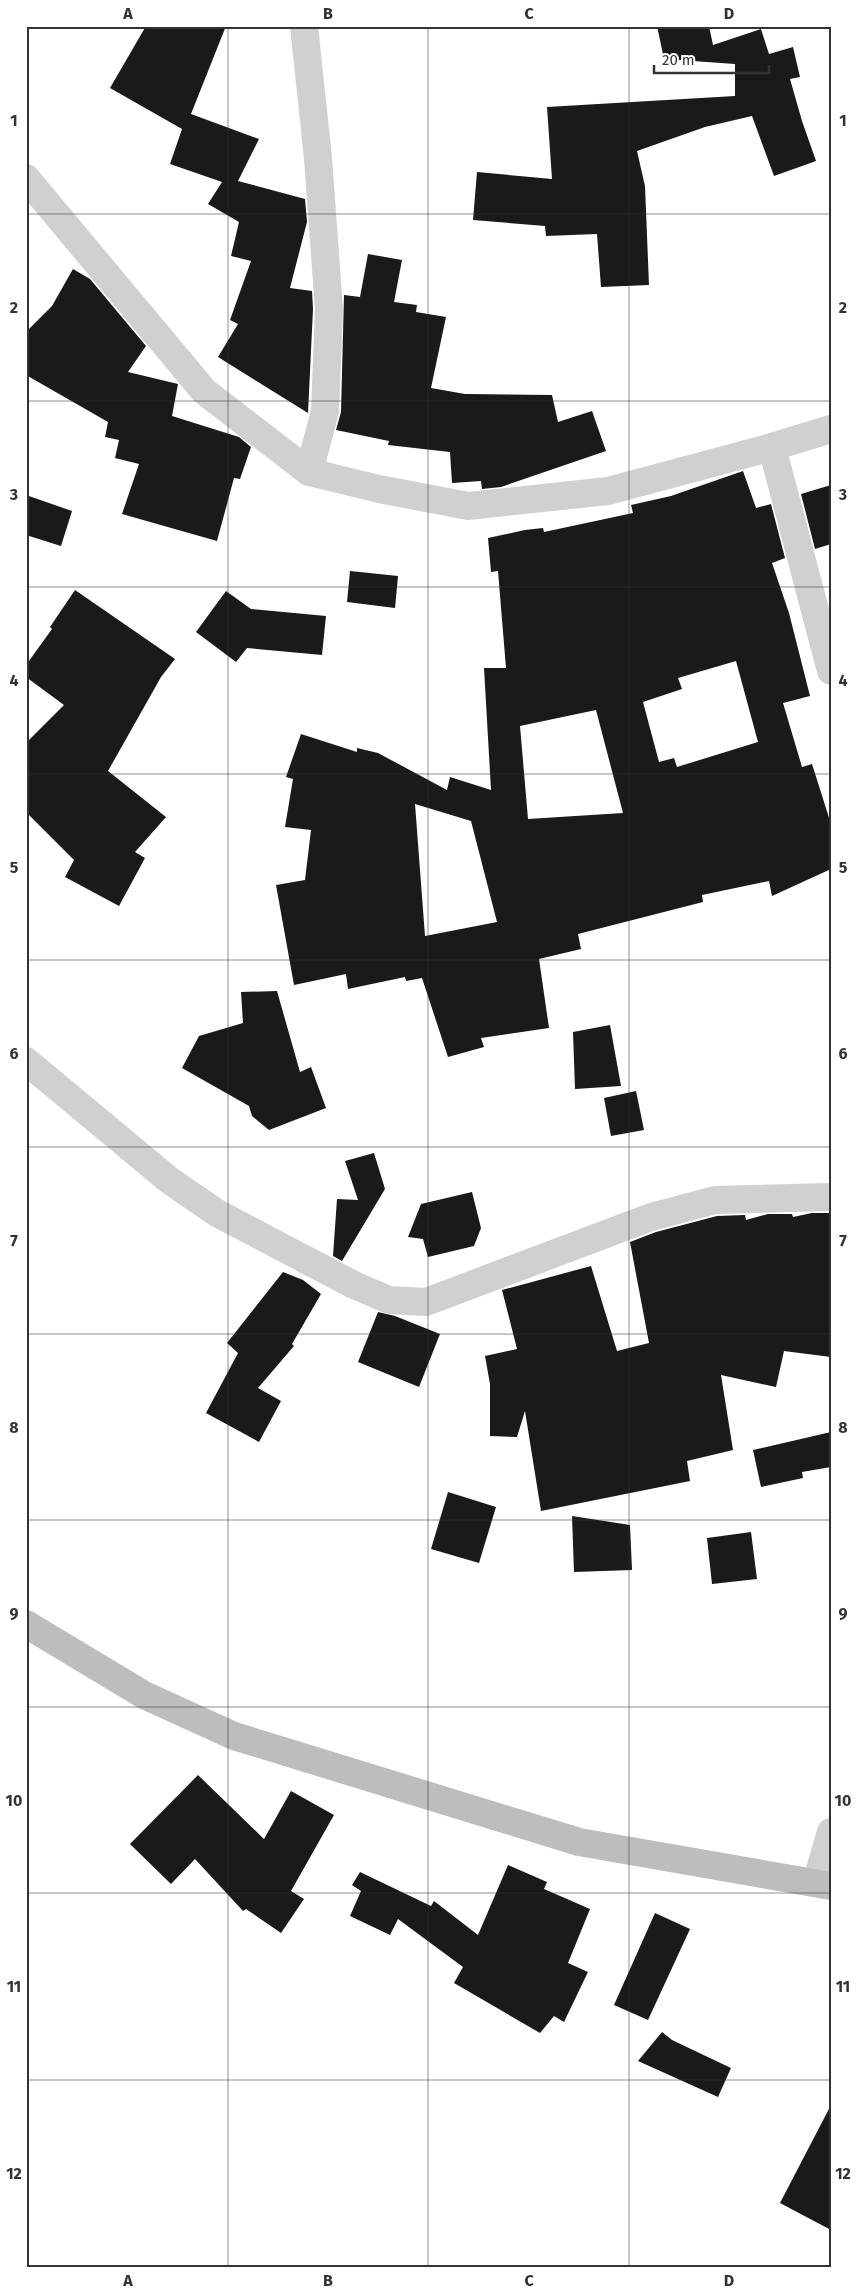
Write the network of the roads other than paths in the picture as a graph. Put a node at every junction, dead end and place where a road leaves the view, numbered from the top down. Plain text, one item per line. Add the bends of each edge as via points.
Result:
1 (304, 26) edge
2 (26, 178) edge
3 (831, 429) edge
4 (772, 447) junction
5 (309, 472) junction
6 (831, 671) edge
7 (26, 1061) edge
8 (831, 1197) edge
9 (26, 1624) edge
10 (831, 1832) edge
11 (823, 1885) edge

1 - 5 street via 329,309 325,411
2 - 5 street via 204,390
3 - 4 street
4 - 5 street via 608,491 468,506 378,490
4 - 6 street
7 - 8 street via 169,1180 217,1213 389,1300 426,1302 651,1217 715,1200
9 - 11 main road via 144,1695 234,1736 579,1842
10 - 11 street

